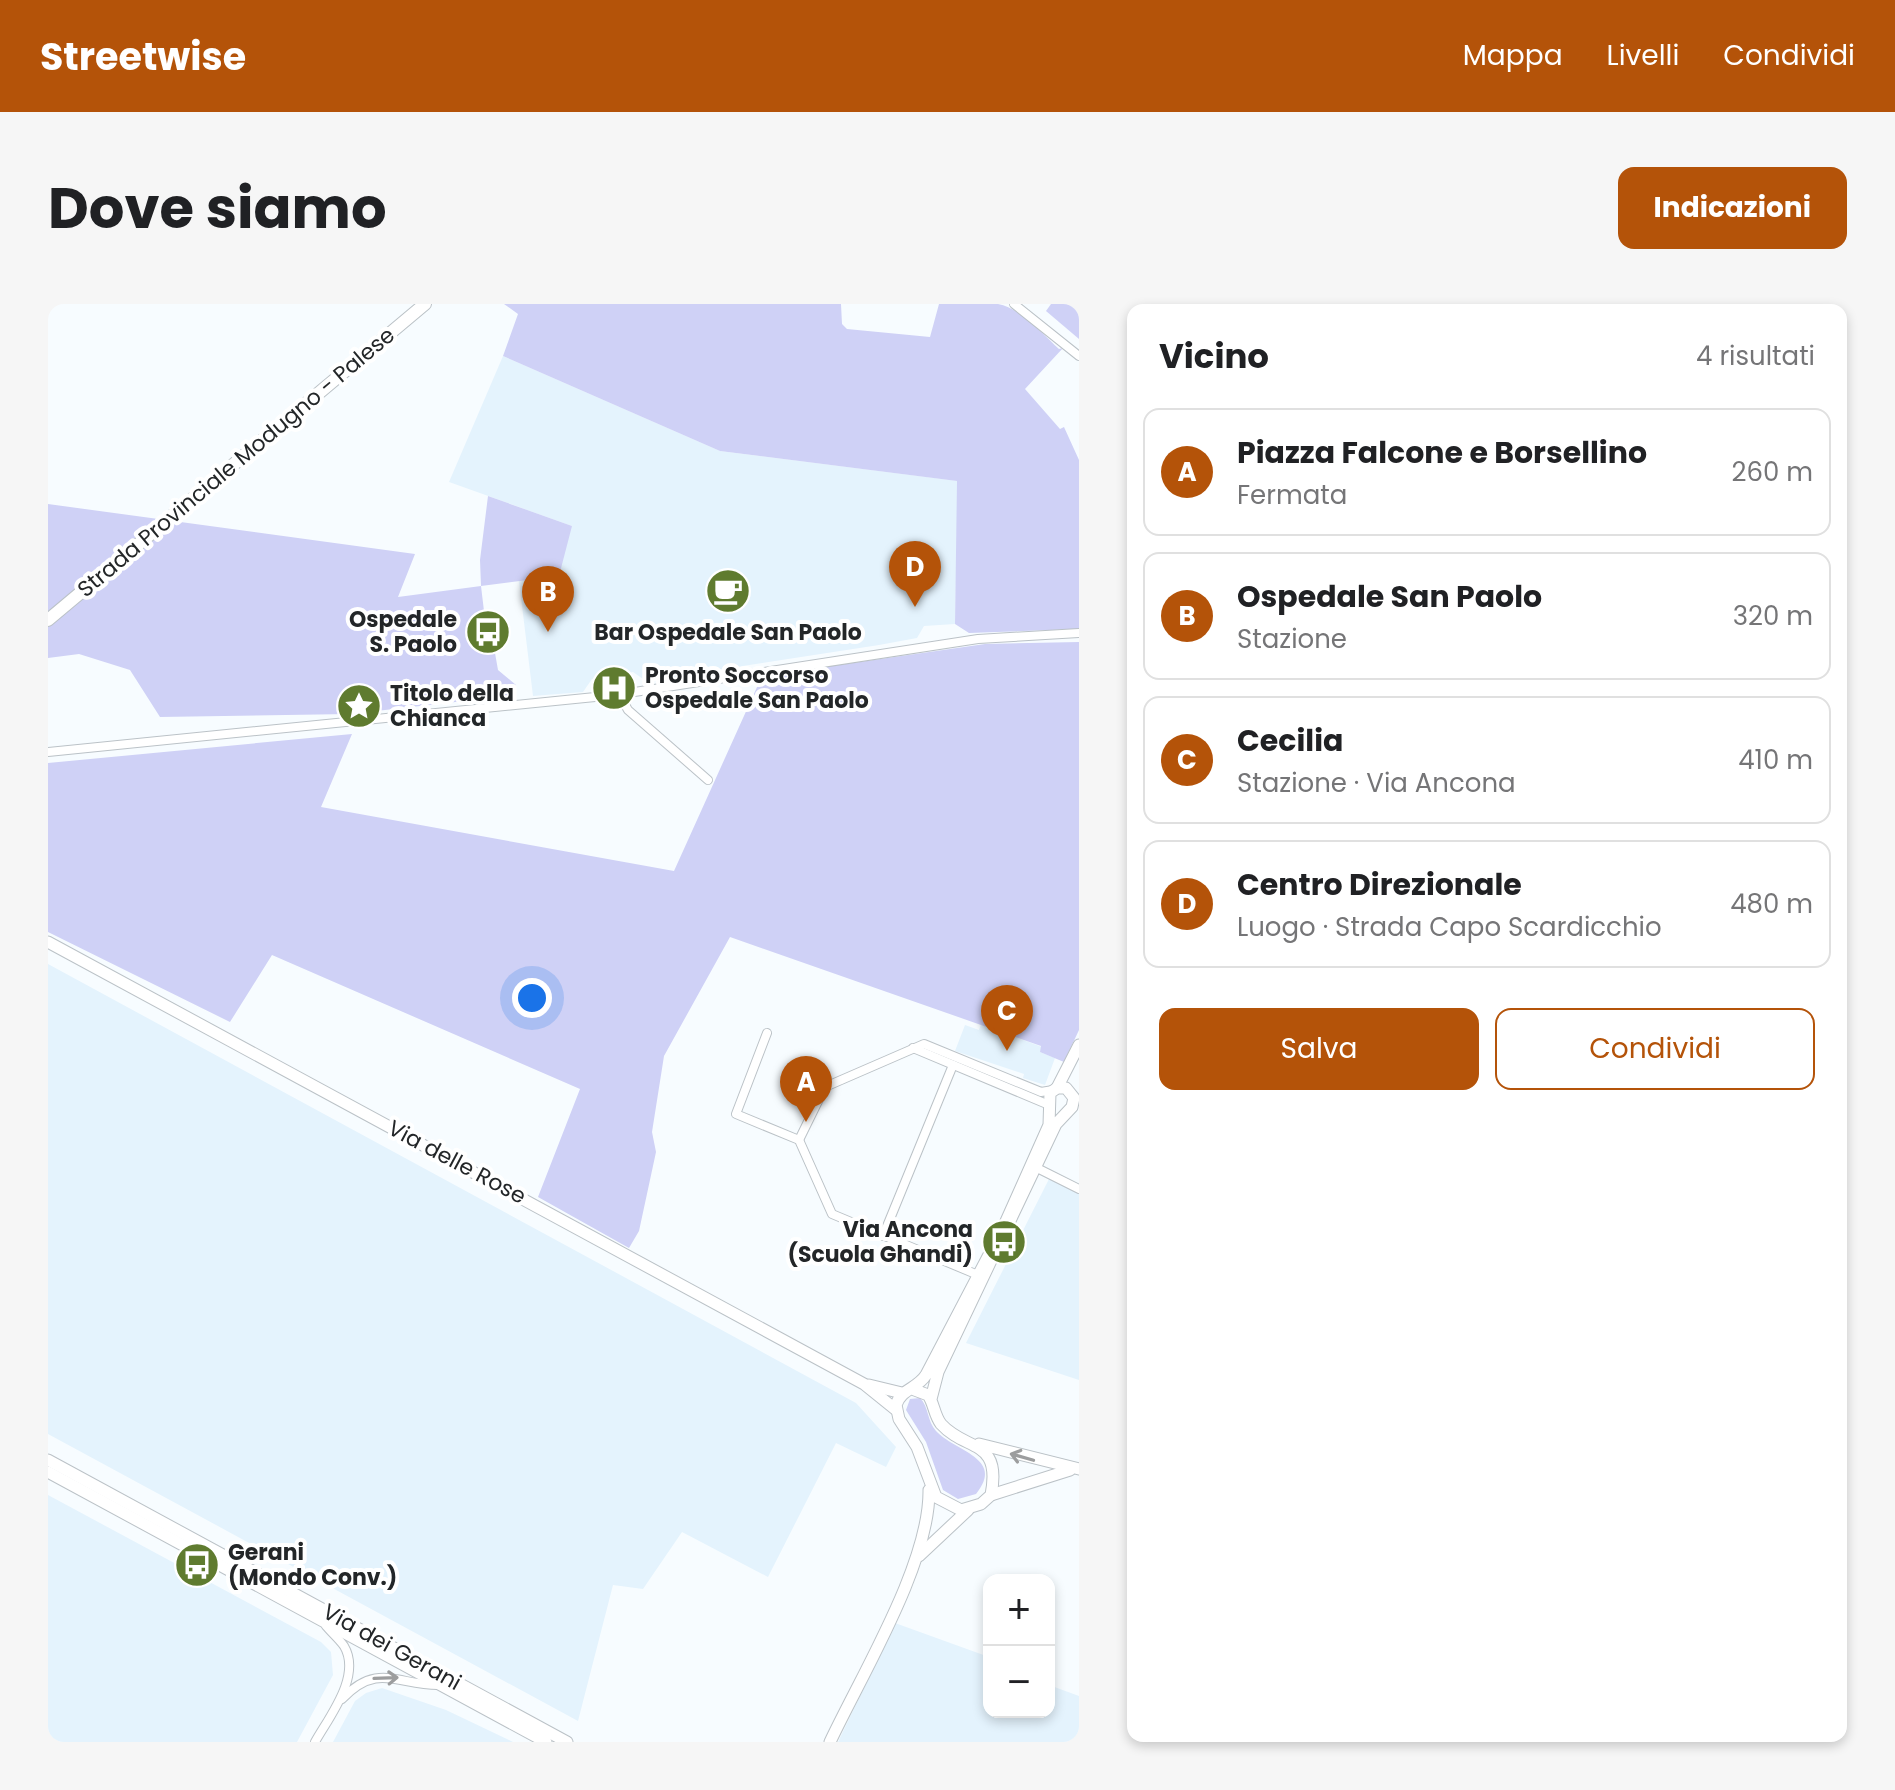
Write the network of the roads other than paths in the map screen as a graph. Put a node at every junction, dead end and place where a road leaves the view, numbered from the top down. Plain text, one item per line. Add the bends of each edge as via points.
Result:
1 (413, 304) edge
2 (425, 304) edge
3 (1014, 304) edge
4 (1079, 356) edge
5 (48, 609) edge
6 (48, 620) edge
7 (1079, 633) edge
8 (619, 694) junction
9 (48, 752) edge
10 (708, 780) dead end
11 (48, 942) edge
12 (767, 1033) dead end
13 (1079, 1045) edge
14 (913, 1048) junction
15 (1079, 1060) edge
16 (953, 1065) junction
17 (1066, 1092) edge
18 (1049, 1105) junction
19 (1072, 1110) edge
20 (799, 1140) junction
21 (1037, 1168) junction
22 (1079, 1189) edge
23 (883, 1236) junction
24 (978, 1275) junction
25 (864, 1384) junction
26 (907, 1391) junction
27 (931, 1399) junction
28 (895, 1409) junction
29 (971, 1441) junction
30 (48, 1460) edge
31 (1076, 1469) edge
32 (48, 1472) edge
33 (929, 1485) junction
34 (991, 1495) junction
35 (971, 1508) junction
36 (919, 1556) junction
37 (322, 1621) junction
38 (443, 1685) junction
39 (336, 1705) junction
40 (315, 1742) edge
41 (546, 1742) edge
42 (567, 1742) edge
43 (830, 1742) edge

1 - 5 main road, Strada Provinciale Modugno - Palese
2 - 6 main road, Strada Provinciale Modugno - Palese
3 - 4 street
7 - 8 street via 978,639
8 - 9 street
8 - 10 street via 628,710
11 - 25 street, Via delle Rose
12 - 20 street via 736,1114
13 - 17 street
14 - 16 street
14 - 17 street via 924,1044 1041,1092
14 - 20 street via 825,1087
15 - 17 street
16 - 18 street
16 - 23 street
17 - 18 street
17 - 19 street
18 - 19 street via 1058,1113
18 - 24 street via 1049,1125
19 - 21 street via 1056,1124
20 - 23 street via 832,1214
21 - 22 street
21 - 27 street via 938,1372
23 - 24 street
24 - 26 street via 926,1375
25 - 26 street, Via delle Rose
25 - 28 street, Via delle Rose
26 - 27 street, Via delle Rose via 924,1392
26 - 28 street
27 - 29 street via 940,1422
28 - 33 street via 917,1447
31 -> 29 street
29 - 34 street via 992,1465
30 - 42 street, Via dei Gerani
31 - 34 street
32 - 37 street, Via dei Gerani
33 - 35 street via 947,1504
33 - 36 street
34 - 35 street
35 - 36 street
36 - 43 street
37 - 38 street, Via dei Gerani
37 - 39 street via 345,1647 349,1663
39 -> 38 street via 373,1677
38 - 41 street, Via dei Gerani
39 - 40 street

